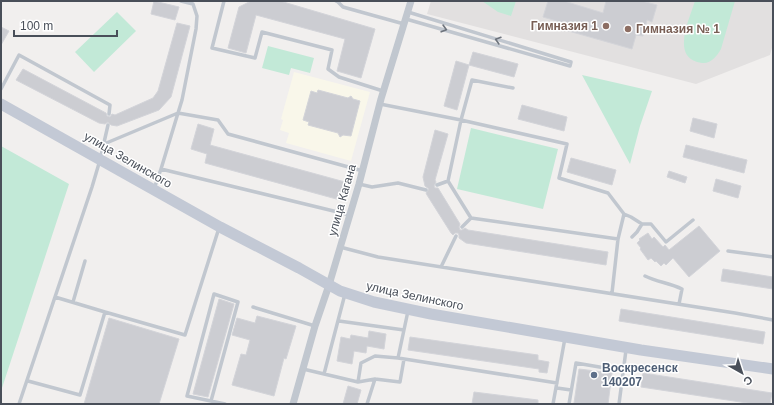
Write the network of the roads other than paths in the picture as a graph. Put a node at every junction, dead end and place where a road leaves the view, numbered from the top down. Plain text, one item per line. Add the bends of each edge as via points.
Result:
1 (181, 1) edge
2 (224, 1) edge
3 (336, 1) edge
4 (411, 1) edge
5 (406, 18) junction
6 (513, 88) dead end
7 (1, 89) edge
8 (384, 91) junction
9 (1, 104) edge
10 (380, 104) junction
11 (178, 113) junction
12 (109, 114) dead end
13 (461, 120) junction
14 (108, 125) dead end
15 (104, 144) junction
16 (100, 160) junction
17 (161, 169) junction
18 (363, 171) junction
19 (448, 181) junction
20 (359, 184) junction
21 (437, 185) dead end
22 (154, 190) junction
23 (426, 190) dead end
24 (624, 214) junction
25 (350, 215) junction
26 (470, 218) junction
27 (693, 220) dead end
28 (642, 224) junction
29 (220, 227) junction
30 (462, 227) dead end
31 (456, 236) dead end
32 (632, 237) dead end
33 (618, 239) junction
34 (340, 247) junction
35 (728, 251) dead end
36 (773, 257) edge
37 (85, 261) dead end
38 (441, 267) junction
39 (646, 276) dead end
40 (329, 285) junction
41 (346, 292) junction
42 (612, 293) junction
43 (55, 297) junction
44 (73, 302) junction
45 (679, 304) junction
46 (253, 307) dead end
47 (408, 310) junction
48 (105, 312) junction
49 (773, 320) edge
50 (339, 321) junction
51 (315, 326) junction
52 (404, 330) junction
53 (566, 337) junction
54 (627, 347) junction
55 (398, 358) junction
56 (404, 359) junction
57 (303, 369) junction
58 (773, 369) edge
59 (623, 371) junction
60 (324, 374) junction
61 (375, 379) junction
62 (28, 381) junction
63 (358, 382) junction
64 (557, 383) junction
65 (557, 388) junction
66 (571, 390) junction
67 (211, 401) junction
68 (19, 404) edge
69 (225, 404) edge
70 (293, 404) edge
71 (367, 404) edge
72 (553, 404) edge
73 (569, 404) edge
74 (619, 404) edge

1 - 11 lane via 193,4 197,16
2 - 8 lane via 212,48 255,58 262,32 332,50 328,69 339,77
3 - 5 lane via 342,7
4 - 5 street, улица Кагана
5 -> 5 lane via 570,66 571,62
5 - 8 street, улица Кагана
6 - 13 lane via 472,80
7 - 12 lane via 19,55 110,105
8 - 10 street, улица Кагана
9 - 16 street, улица Зелинского
10 - 13 lane
10 - 18 street, улица Кагана
11 - 15 lane
11 - 17 lane
11 - 18 lane via 218,120 228,134
13 - 19 lane
13 - 24 lane via 567,144 558,178 608,193
14 - 15 lane
15 - 16 lane
16 - 22 street, улица Зелинского
16 - 43 lane
17 - 22 lane
17 - 25 lane
18 - 20 street, улица Кагана
19 - 21 lane
19 - 26 lane
20 - 23 lane via 372,187 398,183
20 - 25 street, улица Кагана
22 - 29 street, улица Зелинского
24 - 28 lane
24 - 33 lane
25 - 34 street, улица Кагана
26 - 30 lane
26 - 33 lane
27 - 28 lane via 666,242 651,224
28 - 32 lane
29 - 40 street, улица Зелинского
29 - 48 lane via 185,335
31 - 38 lane
33 - 42 lane
34 - 38 lane via 378,257
34 - 40 street, улица Кагана
35 - 36 lane
37 - 44 lane
38 - 42 lane
39 - 45 lane via 682,289
40 - 41 street, улица Зелинского
40 - 51 street, улица Кагана
41 - 47 street, улица Зелинского
41 - 50 lane
42 - 45 lane
43 - 44 lane
43 - 62 lane
44 - 48 lane
45 - 49 lane
46 - 51 lane
47 - 52 lane
47 - 53 street, улица Зелинского
48 - 62 lane via 80,395
50 - 52 lane
50 - 60 lane
51 - 57 street, улица Кагана
52 - 55 lane
53 - 54 street, улица Зелинского
53 - 64 lane
54 - 58 street, улица Зелинского
54 - 59 lane
55 - 56 lane
55 - 63 lane via 375,356 361,363
56 - 61 lane via 400,382
56 - 64 lane
57 - 60 lane
57 - 70 street, улица Кагана
59 - 66 lane via 576,362
59 - 74 lane
60 - 63 lane
61 - 63 lane
61 - 71 lane
62 - 68 lane
64 - 65 lane
65 - 66 lane
65 - 72 lane
66 - 73 lane
67 - 67 lane via 187,396 214,294 238,302
67 - 69 lane

